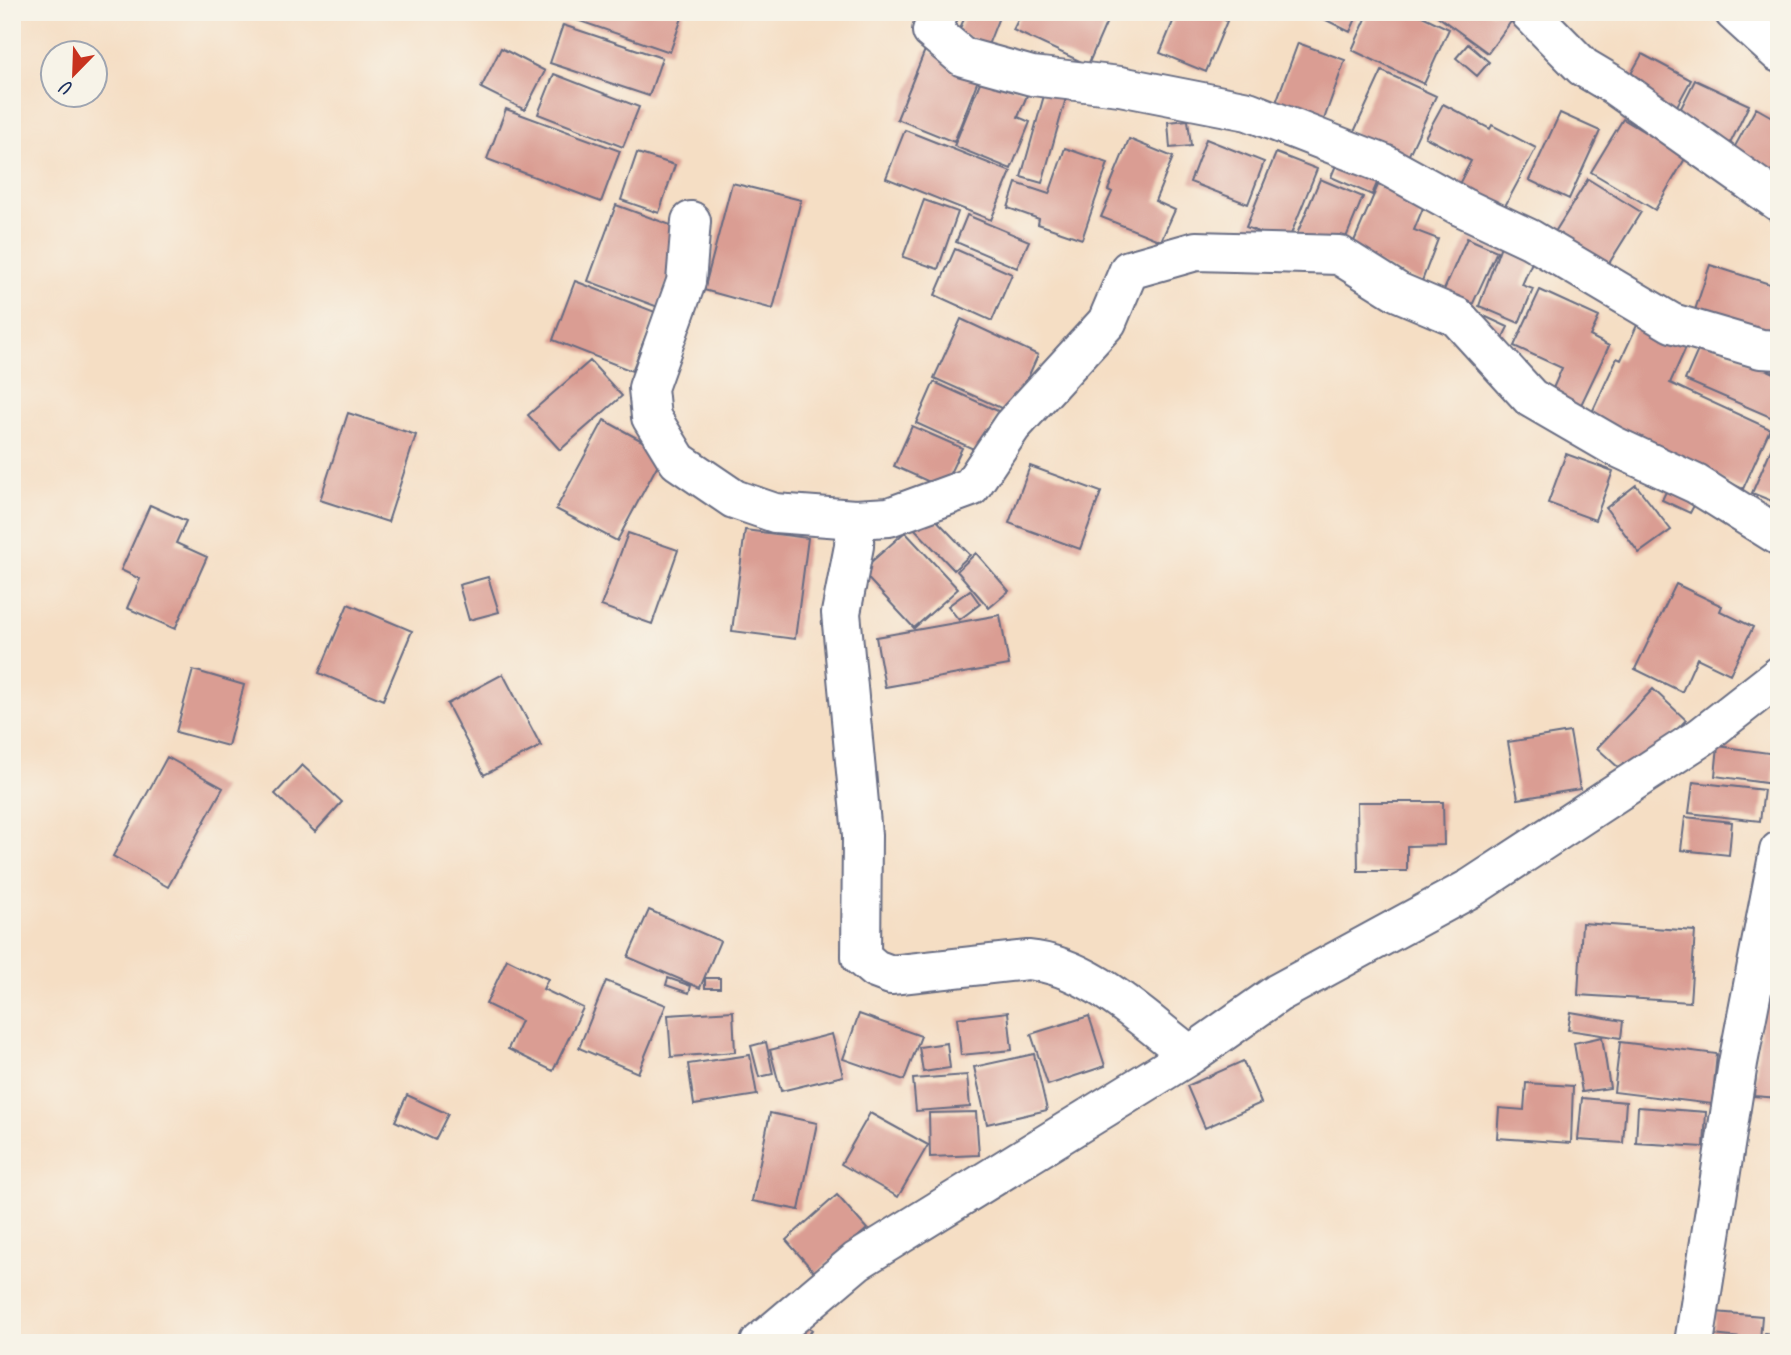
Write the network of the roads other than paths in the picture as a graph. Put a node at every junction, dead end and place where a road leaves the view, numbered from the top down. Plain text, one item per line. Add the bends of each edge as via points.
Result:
1 (939, 12) edge
2 (1529, 12) edge
3 (1734, 12) edge
4 (1779, 53) edge
5 (1779, 202) edge
6 (691, 221) dead end
7 (1779, 351) edge
8 (855, 519) junction
9 (1779, 536) edge
10 (1779, 676) edge
11 (1779, 851) edge
12 (1190, 1055) junction
13 (760, 1343) edge
14 (1694, 1343) edge

1 - 7 street via 932,32 963,57 1032,76 1120,86 1248,111 1384,164 1530,239 1672,323
2 - 5 street via 1583,67
3 - 4 street
6 - 8 street via 686,282 648,388 651,417 678,461 734,499 775,513
8 - 9 street via 889,517 971,487 1012,426 1107,322 1129,270 1196,251 1228,251 1339,256 1398,292 1457,317 1531,398 1612,445 1696,484
8 - 12 street via 841,613 862,835 861,957 891,975 1017,961 1050,962 1103,989
10 - 12 street via 1701,737 1471,888 1278,993
11 - 14 street via 1738,1063
12 - 13 street via 857,1261

